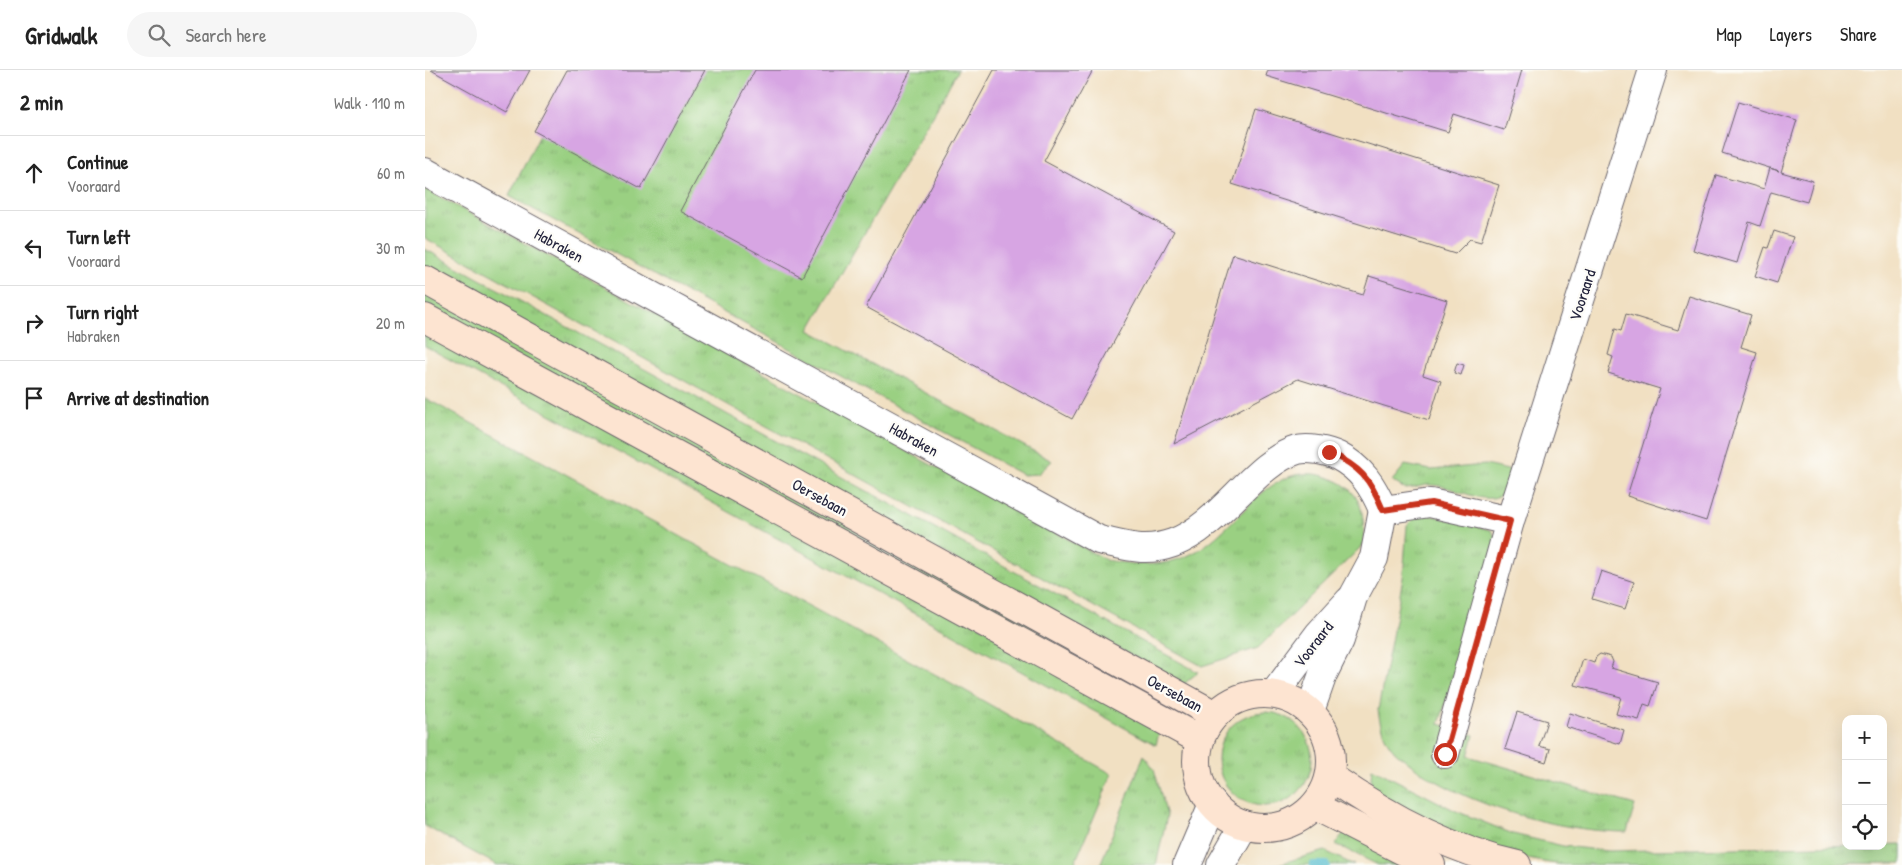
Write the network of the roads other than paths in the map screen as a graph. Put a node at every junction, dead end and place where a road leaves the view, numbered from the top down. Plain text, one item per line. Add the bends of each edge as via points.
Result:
1 (1653, 70) edge
2 (425, 172) edge
3 (425, 280) edge
4 (425, 318) edge
5 (1383, 510) junction
6 (1510, 521) junction
7 (1353, 596) junction
8 (1274, 694) junction
9 (1310, 711) junction
10 (1215, 715) junction
11 (1200, 740) junction
12 (1445, 754) dead end
13 (1331, 777) junction
14 (1213, 804) junction
15 (1315, 806) junction
16 (1243, 825) junction
17 (1187, 865) edge
18 (1221, 865) edge
19 (1431, 865) edge
20 (1517, 865) edge

1 - 6 street, Vooraard
2 - 5 street, Habraken via 1099,540 1147,550 1174,543 1203,528 1270,465 1298,450 1329,452 1354,464 1374,488
3 - 10 main road, Oersebaan
4 - 11 main road, Oersebaan
5 - 6 street via 1431,503
5 - 7 street, Vooraard via 1374,558
6 - 12 street, Vooraard
7 - 8 street, Vooraard via 1319,634
7 - 9 street, Vooraard via 1340,640
8 - 9 main road via 1293,700
8 - 10 main road via 1253,694 1232,701
9 - 13 main road via 1325,730 1332,753
10 - 11 main road
11 - 14 main road via 1197,762 1201,785
13 - 15 main road
13 - 20 main road via 1361,798 1435,838
14 - 16 main road via 1227,817
14 - 17 street
15 - 16 main road via 1294,822 1269,828
15 - 19 main road
16 - 18 street

